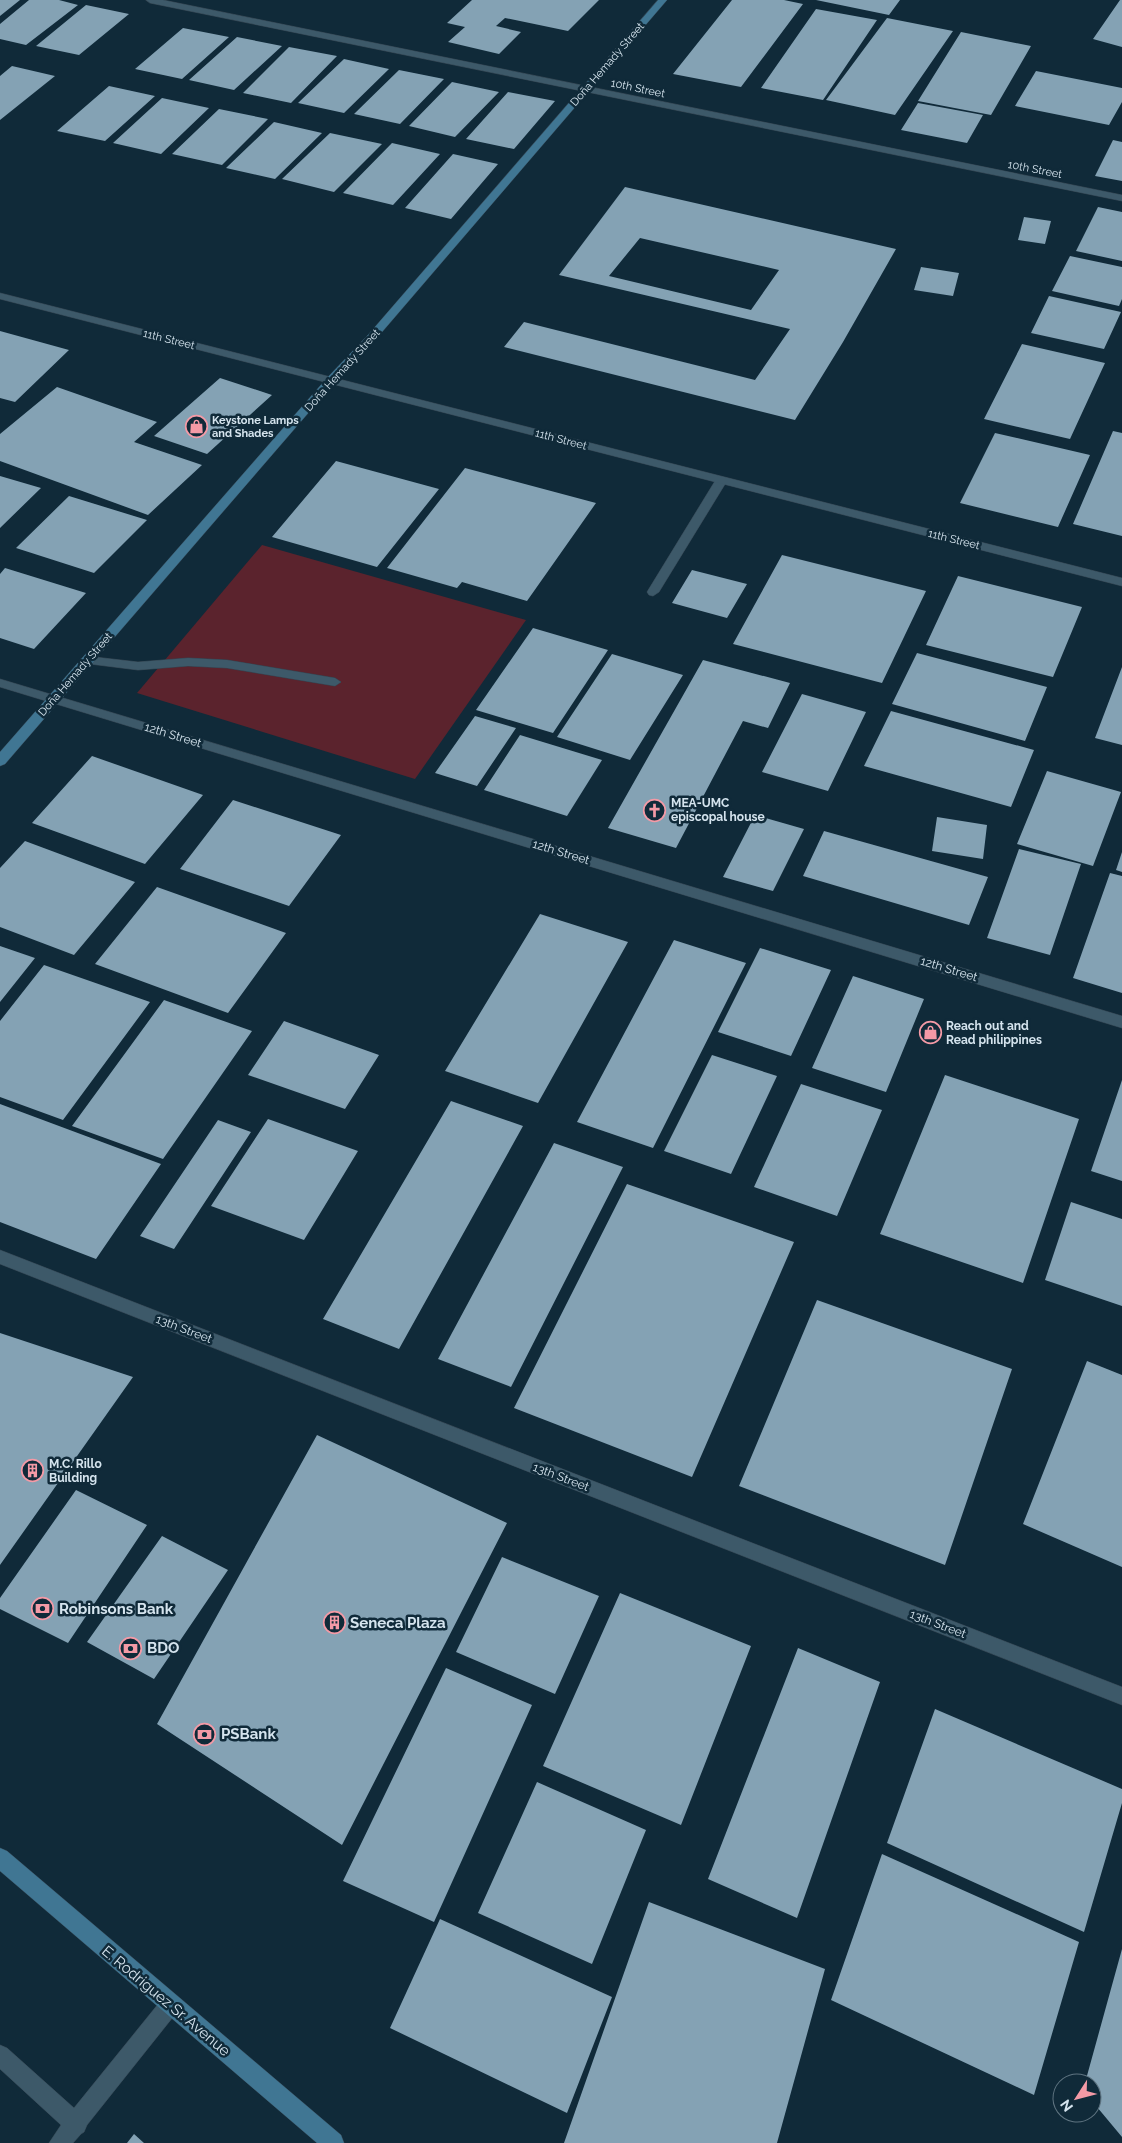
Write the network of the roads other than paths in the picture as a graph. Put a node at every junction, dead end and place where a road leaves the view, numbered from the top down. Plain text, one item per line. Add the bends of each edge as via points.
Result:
1 (150, 0) edge
2 (663, 0) edge
3 (165, 1) edge
4 (585, 88) junction
5 (1122, 198) edge
6 (0, 296) edge
7 (332, 380) junction
8 (721, 481) junction
9 (1122, 582) edge
10 (653, 592) dead end
11 (86, 660) junction
12 (335, 682) dead end
13 (0, 683) edge
14 (53, 699) junction
15 (0, 761) edge
16 (1122, 1022) edge
17 (0, 1257) edge
18 (1122, 1696) edge
19 (0, 1858) edge
20 (170, 2005) junction
21 (0, 2055) edge
22 (77, 2125) junction
23 (60, 2143) edge
24 (333, 2143) edge

1 - 3 street, 10th Street
2 - 4 main road, Doña Hemady Street
3 - 4 street, 10th Street
4 - 5 street, 10th Street
4 - 7 main road, Doña Hemady Street
6 - 7 street, 11th Street
7 - 8 street, 11th Street
7 - 11 main road, Doña Hemady Street
8 - 9 street, 11th Street
8 - 10 street
11 - 12 street via 138,666 188,662 227,664
11 - 14 main road, Doña Hemady Street
13 - 14 street, 12th Street
14 - 15 main road, Doña Hemady Street
14 - 16 street, 12th Street
17 - 18 street, 13th Street
19 - 20 main road, E. Rodriguez Sr. Avenue
20 - 22 street
20 - 24 main road, E. Rodriguez Sr. Avenue
21 - 22 street
22 - 23 street

